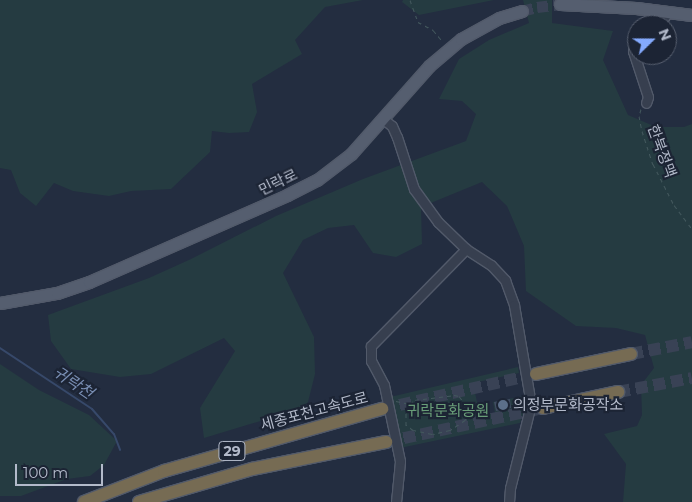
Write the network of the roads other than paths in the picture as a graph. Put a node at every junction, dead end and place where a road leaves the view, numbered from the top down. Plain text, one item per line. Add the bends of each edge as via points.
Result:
1 (560, 4) dead end
2 (522, 11) tunnel mouth
3 (667, 12) junction
4 (665, 15) edge
5 (692, 15) edge
6 (638, 65) edge
7 (646, 103) road end
8 (383, 119) junction
9 (466, 249) junction
10 (0, 303) edge
11 (631, 354) tunnel mouth
12 (536, 374) tunnel mouth
13 (618, 392) tunnel mouth
14 (385, 405) junction
15 (543, 408) tunnel mouth
16 (386, 442) tunnel mouth
17 (84, 502) edge
18 (139, 502) edge
19 (396, 502) edge
20 (509, 502) edge

1 - 3 main road
2 - 8 main road, 민락로 via 481,27 449,49 429,66
3 - 4 street
3 - 5 main road
6 - 7 street via 648,96
8 - 9 street via 392,126 397,137 414,190 438,222
8 - 10 main road, 민락로 via 343,160 317,180 287,195 89,282
9 - 14 street via 371,346 370,361 384,385
9 - 20 street via 505,280 514,305 529,385 531,404
11 - 12 highway
13 - 15 highway
14 - 17 highway, 세종포천고속도로 / 29 via 164,471
14 - 19 street via 400,461
16 - 18 highway, 29 via 252,469

